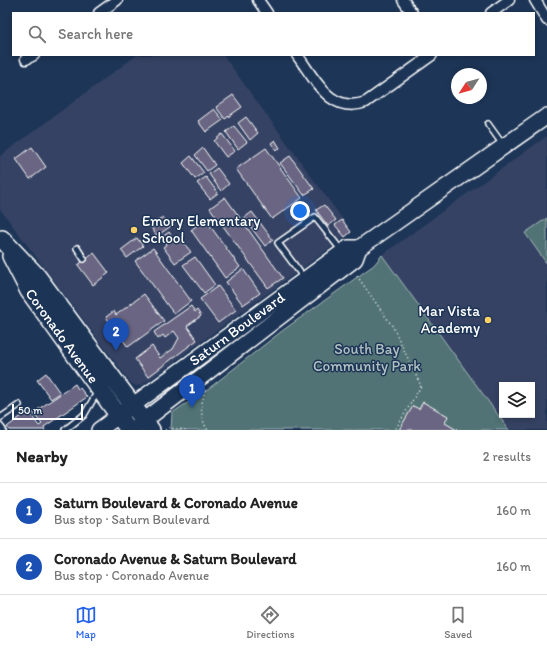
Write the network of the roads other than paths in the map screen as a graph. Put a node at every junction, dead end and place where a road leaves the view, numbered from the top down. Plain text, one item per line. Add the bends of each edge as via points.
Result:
1 (258, 0) edge
2 (403, 0) edge
3 (509, 0) edge
4 (535, 0) edge
5 (114, 1) edge
6 (100, 12) edge
7 (266, 12) edge
8 (411, 12) edge
9 (492, 12) edge
10 (547, 20) edge
11 (298, 56) edge
12 (431, 56) edge
13 (547, 116) edge
14 (488, 124) dead end
15 (504, 146) junction
16 (1, 239) edge
17 (77, 248) dead end
18 (359, 248) junction
19 (343, 253) junction
20 (84, 259) dead end
21 (305, 280) junction
22 (99, 388) junction
23 (133, 404) junction
24 (19, 405) dead end
25 (119, 415) junction
26 (0, 418) edge
27 (0, 426) edge
28 (139, 428) edge
29 (3, 430) edge
30 (65, 430) edge
31 (99, 430) edge

1 - 7 street
2 - 8 street
3 - 9 street
4 - 10 street
5 - 6 street
11 - 12 street via 330,97 344,105 355,106 366,102
13 - 15 street, Saturn Boulevard
14 - 15 lane
15 - 18 street, Saturn Boulevard
16 - 22 main road, Coronado Avenue via 29,291
16 - 23 main road, Coronado Avenue via 37,276
17 - 20 lane
18 - 19 street, Saturn Boulevard via 348,248
18 - 28 street, Saturn Boulevard via 355,259
19 - 21 street, Saturn Boulevard
19 - 21 lane via 315,217 278,243
21 - 23 street, Saturn Boulevard
22 - 25 main road, Coronado Avenue
22 - 30 lane via 84,415
23 - 25 street, Saturn Boulevard
23 - 28 main road, Coronado Avenue
24 - 26 lane
25 - 28 main road, Coronado Avenue
25 - 31 street, Saturn Boulevard
27 - 29 lane

